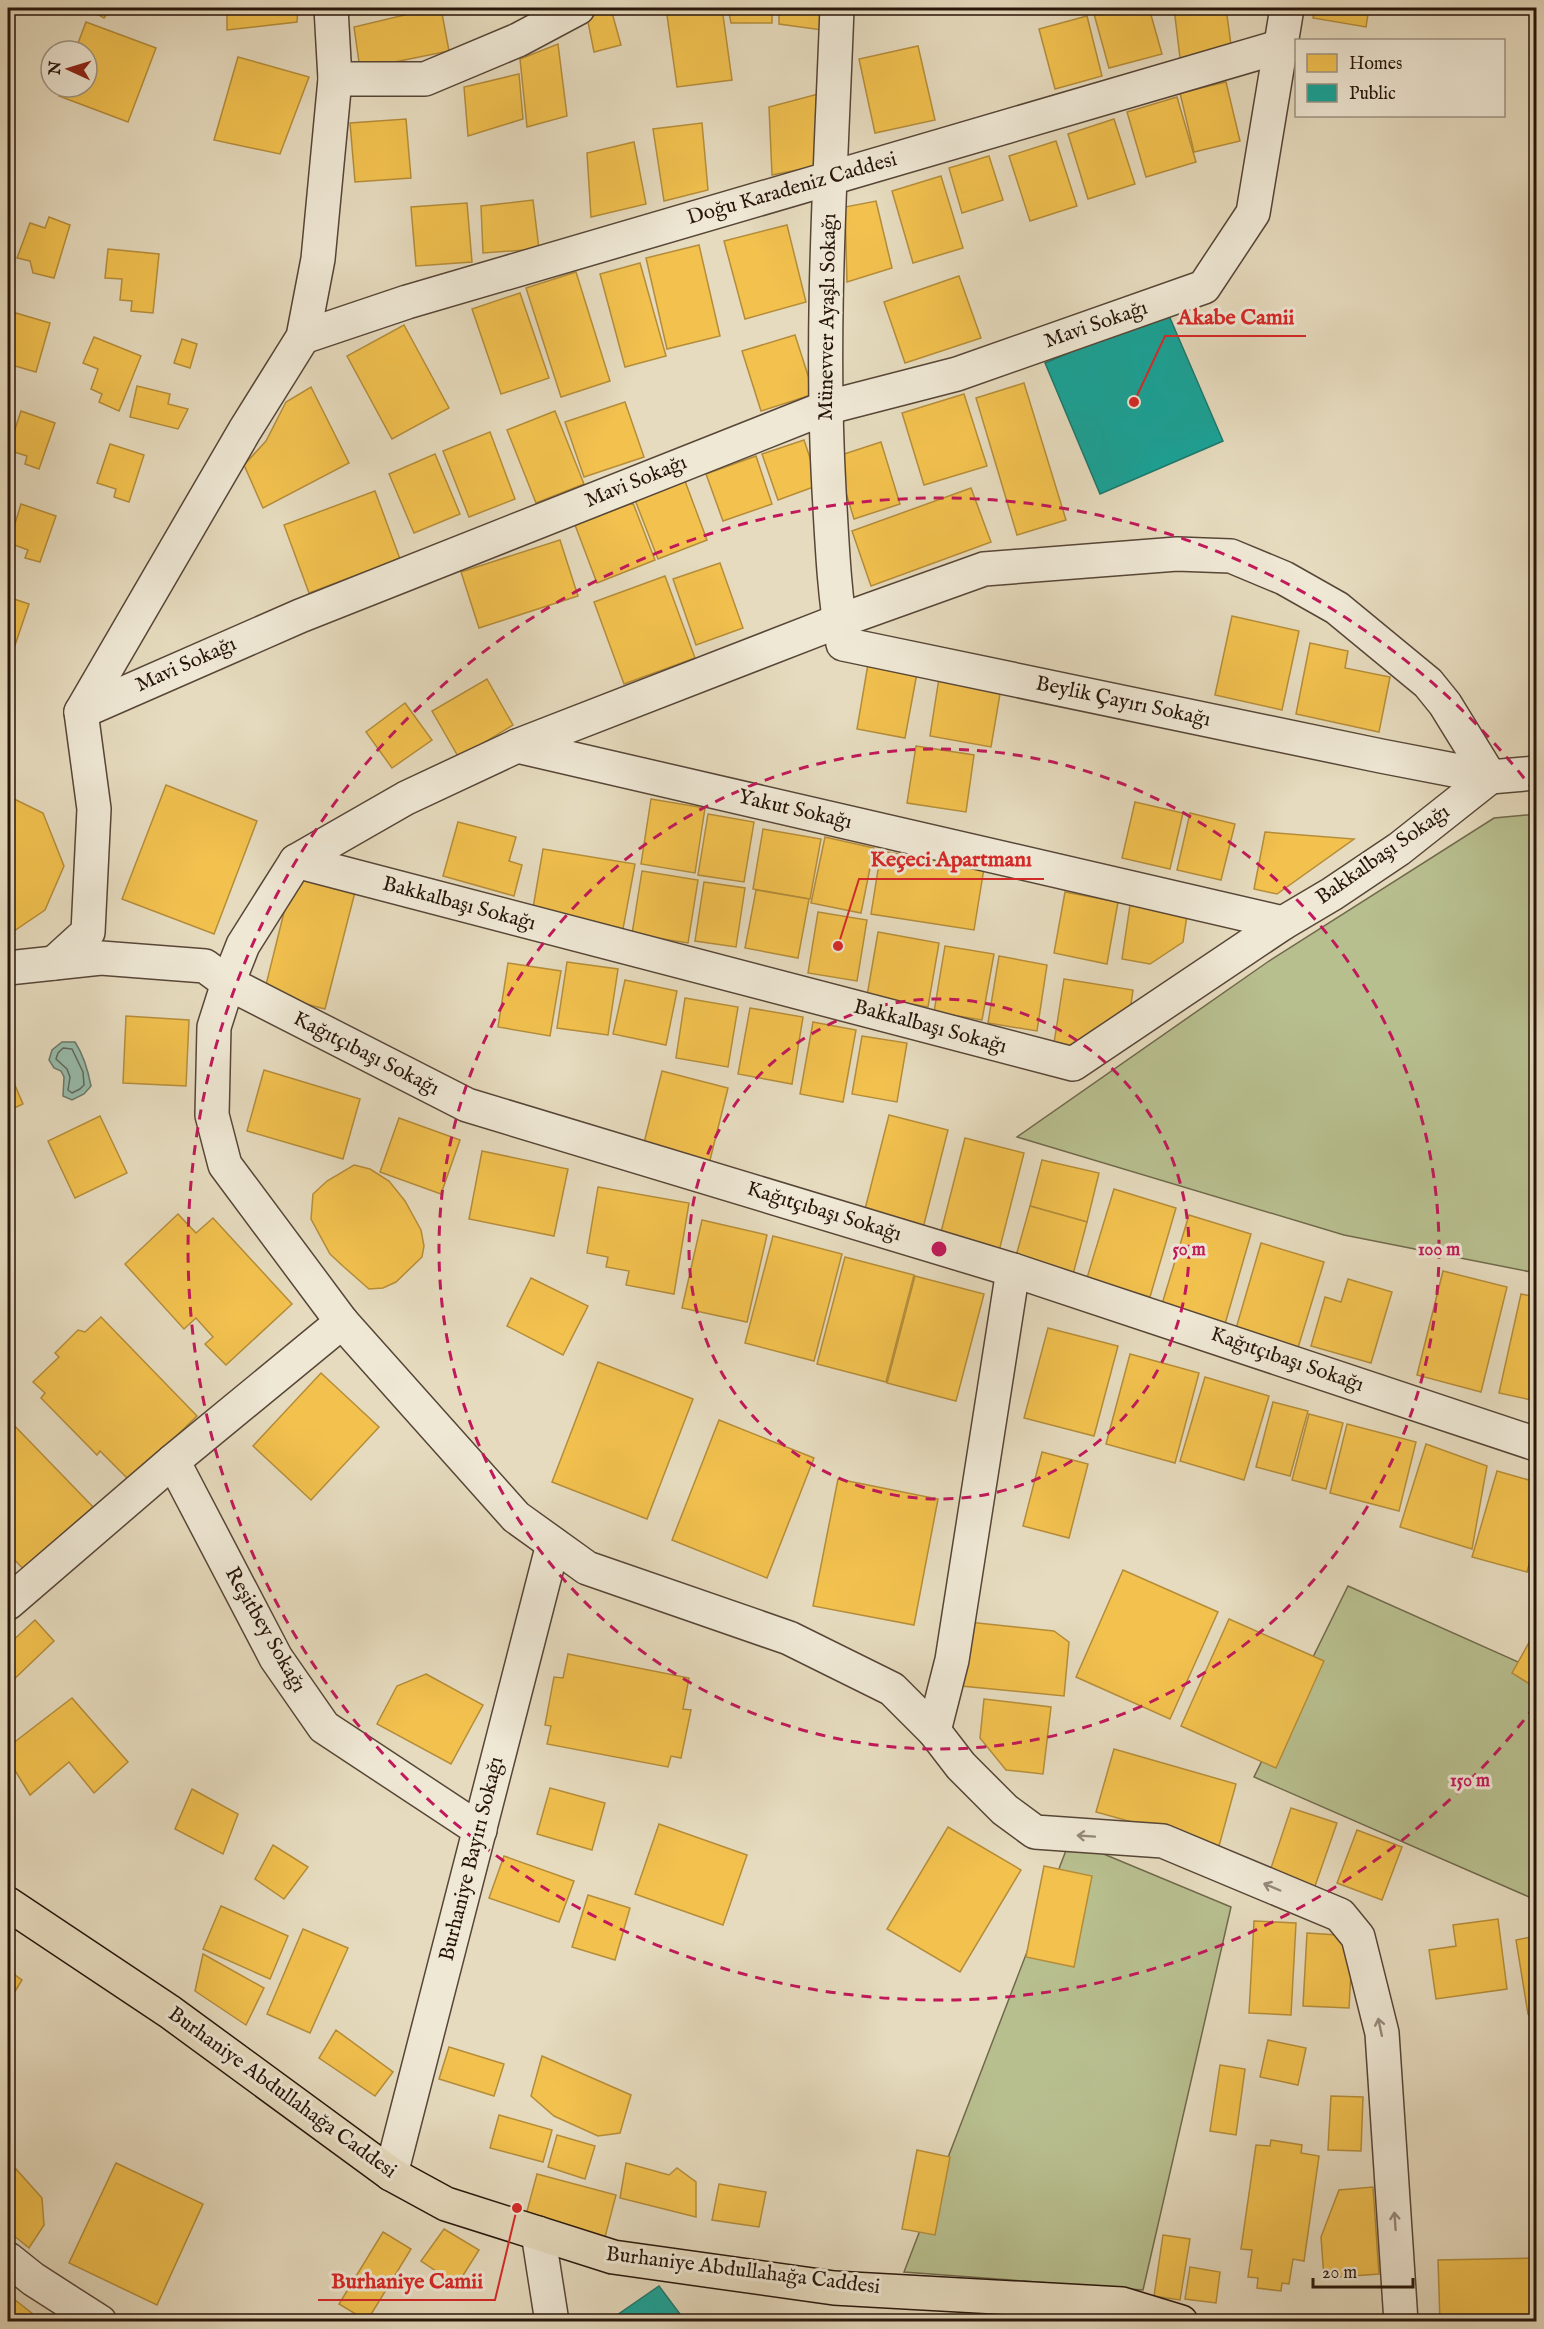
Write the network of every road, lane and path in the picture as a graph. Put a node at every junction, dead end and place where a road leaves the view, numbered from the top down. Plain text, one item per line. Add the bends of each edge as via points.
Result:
1 (331, 8) edge
2 (578, 8) edge
3 (837, 8) edge
4 (1287, 8) edge
5 (1282, 46) junction
6 (334, 79) junction
7 (830, 177) junction
8 (303, 337) junction
9 (825, 408) junction
10 (833, 555) joint
11 (839, 621) junction
12 (81, 712) junction
13 (518, 746) junction
14 (1536, 773) edge
15 (1490, 777) junction
16 (296, 861) junction
17 (1283, 923) junction
18 (54, 963) junction
19 (8, 968) edge
20 (228, 983) junction
21 (1013, 1270) junction
22 (342, 1322) junction
23 (1536, 1444) edge
24 (173, 1461) junction
25 (553, 1544) junction
26 (8, 1603) edge
27 (934, 1731) junction
28 (480, 1830) junction
29 (8, 1904) edge
30 (391, 2174) junction
31 (538, 2234) junction
32 (8, 2259) edge
33 (100, 2322) edge
34 (552, 2322) edge
35 (1181, 2322) edge
36 (1401, 2322) edge

1 - 6 street
2 - 6 street via 518,40 425,79
3 - 7 street, Münevver Ayaşlı Sokağı
4 - 5 street
5 - 7 street, Doğu Karadeniz Caddesi
5 - 9 street, Mavi Sokağı via 1253,213 1204,286 957,374
6 - 8 street via 318,259
7 - 8 street, Doğu Karadeniz Caddesi via 407,302
7 - 9 street, Münevver Ayaşlı Sokağı
8 - 12 street
9 - 10 street, Münevver Ayaşlı Sokağı
9 - 12 street, Mavi Sokağı via 300,616
10 - 11 street, Beylik Çayırı Sokağı
11 - 13 street
11 - 15 street, Beylik Çayırı Sokağı via 843,644
11 - 15 street via 984,568 1176,554 1232,556 1284,578 1337,608 1428,683
12 - 18 street via 94,809 88,932
13 - 16 street via 406,798
13 - 17 street, Yakut Sokağı
14 - 15 street
15 - 17 street, Bakkalbaşı Sokağı via 1399,849
16 - 17 street, Bakkalbaşı Sokağı via 1073,1064
16 - 20 street via 243,945
18 - 19 street, Kağıtçıbaşı Sokağı
18 - 20 street, Kağıtçıbaşı Sokağı via 101,958 205,966
20 - 21 street, Kağıtçıbaşı Sokağı via 467,1105
20 - 22 street via 214,1027 212,1115 225,1165
21 - 23 street, Kağıtçıbaşı Sokağı
21 - 27 street via 952,1660
22 - 24 street
22 - 25 street via 516,1517
24 - 26 street
24 - 28 street, Reşitbey Sokağı via 276,1658 324,1727
25 - 27 street via 587,1568 789,1638 892,1689
25 - 28 street, Burhaniye Bayırı Sokağı
36 -> 27 street via 1382,2033 1358,1936 1340,1915 1163,1841 1035,1832 1005,1810 961,1766
28 - 30 street, Burhaniye Bayırı Sokağı
29 - 30 main road, Burhaniye Abdullahağa Caddesi via 170,2012
30 - 31 main road, Burhaniye Abdullahağa Caddesi via 446,2204
31 - 34 street
31 - 35 main road, Burhaniye Abdullahağa Caddesi via 613,2257 834,2288 1122,2304
32 - 33 street

